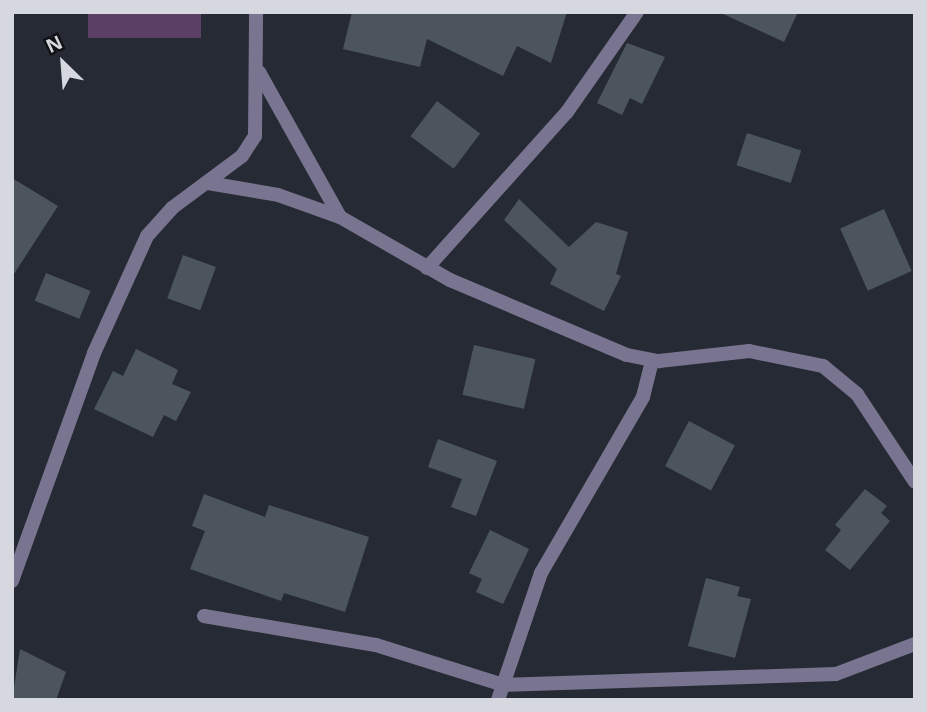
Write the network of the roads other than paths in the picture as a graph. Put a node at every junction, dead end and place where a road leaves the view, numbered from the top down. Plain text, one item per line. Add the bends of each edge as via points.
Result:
1 (256, 12) edge
2 (637, 12) edge
3 (259, 72) junction
4 (208, 183) junction
5 (341, 217) junction
6 (427, 268) junction
7 (652, 361) junction
8 (915, 482) edge
9 (12, 581) edge
10 (204, 616) dead end
11 (915, 643) edge
12 (504, 685) junction
13 (498, 700) edge

1 - 3 street
2 - 6 street via 568,112
3 - 4 street via 255,136
3 - 5 street
4 - 5 street via 278,195
4 - 9 street via 157,223 142,245 94,353
5 - 6 street
6 - 7 street via 604,346
7 - 8 street via 731,350 823,366 857,394
7 - 12 street via 643,397 541,573
10 - 12 street via 376,645
11 - 12 street via 836,674
12 - 13 street

